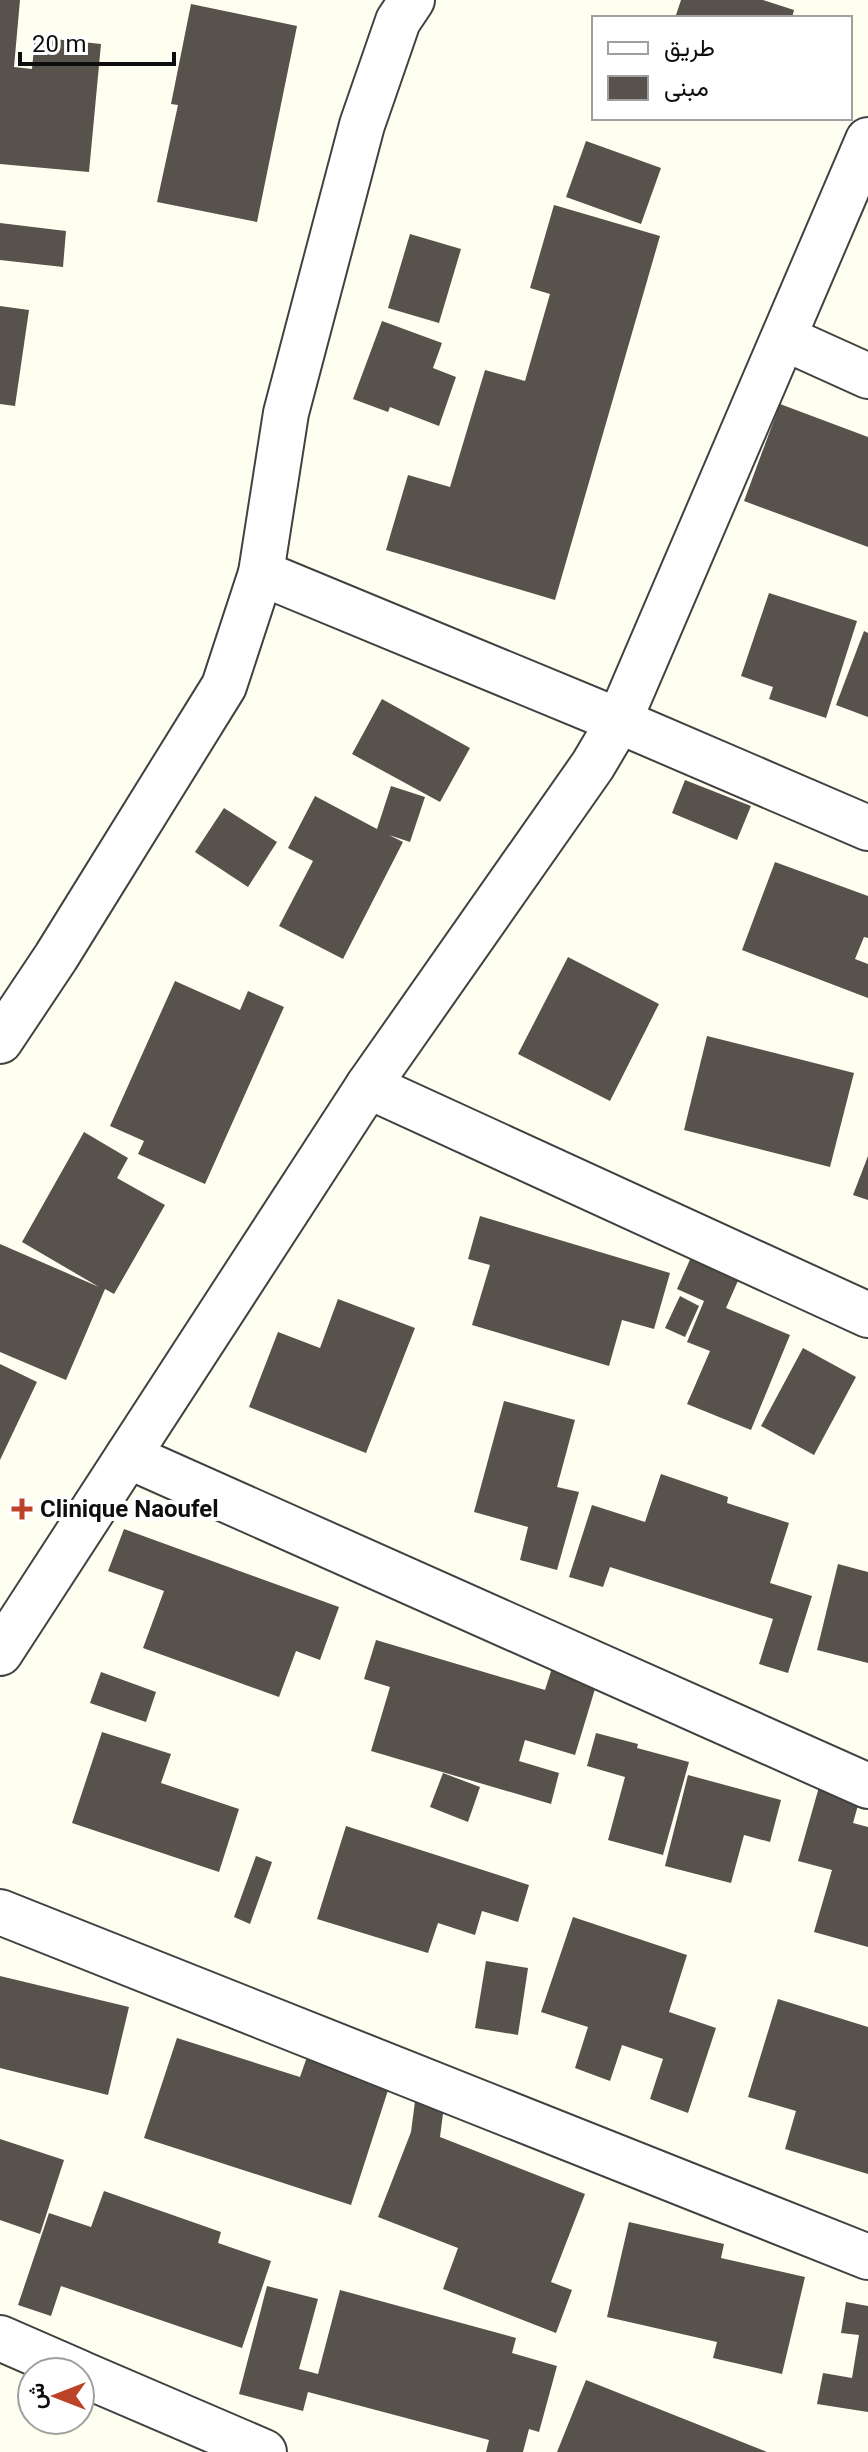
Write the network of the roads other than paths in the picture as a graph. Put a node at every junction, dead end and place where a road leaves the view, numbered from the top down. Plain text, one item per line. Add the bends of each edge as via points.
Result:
1 (412, 0) edge
2 (868, 140) edge
3 (784, 338) junction
4 (868, 376) edge
5 (261, 573) junction
6 (619, 721) junction
7 (868, 828) edge
8 (0, 1041) edge
9 (368, 1086) junction
10 (868, 1315) edge
11 (128, 1456) junction
12 (0, 1653) edge
13 (868, 1786) edge
14 (0, 1912) edge
15 (868, 2257) edge
16 (0, 2338) edge
17 (42, 2356) edge
18 (96, 2379) edge
19 (264, 2452) edge

1 - 5 street via 398,21 362,125 319,283 286,413
2 - 3 street
3 - 4 street
3 - 6 street
5 - 6 street
5 - 8 street via 224,686
6 - 7 street
6 - 9 street
9 - 10 street
9 - 11 street
11 - 12 street
11 - 13 street
14 - 15 street
16 - 17 street
18 - 19 street

